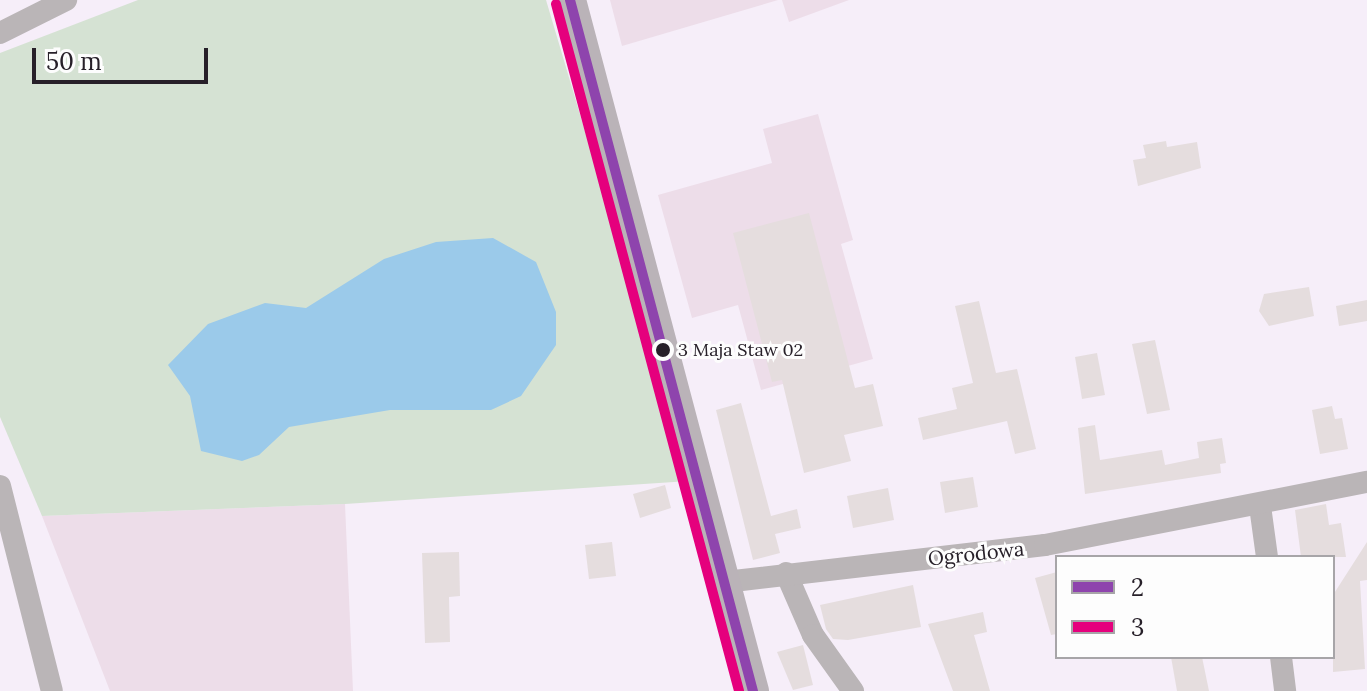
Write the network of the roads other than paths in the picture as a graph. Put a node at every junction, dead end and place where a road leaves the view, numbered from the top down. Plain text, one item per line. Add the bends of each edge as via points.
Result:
1 (66, 0) edge
2 (570, 0) edge
3 (0, 33) edge
4 (1367, 482) edge
5 (0, 486) edge
6 (1260, 506) junction
7 (1267, 555) edge
8 (786, 573) junction
9 (725, 582) junction
10 (1281, 659) edge
11 (52, 691) edge
12 (753, 691) edge
13 (853, 691) edge
14 (1285, 691) edge

1 - 3 street
2 - 9 street
4 - 6 street, Ogrodowa
5 - 11 street
6 - 7 street
6 - 8 street, Ogrodowa via 1045,545
8 - 9 street, Ogrodowa
8 - 13 street via 813,635
9 - 12 street
10 - 14 street

